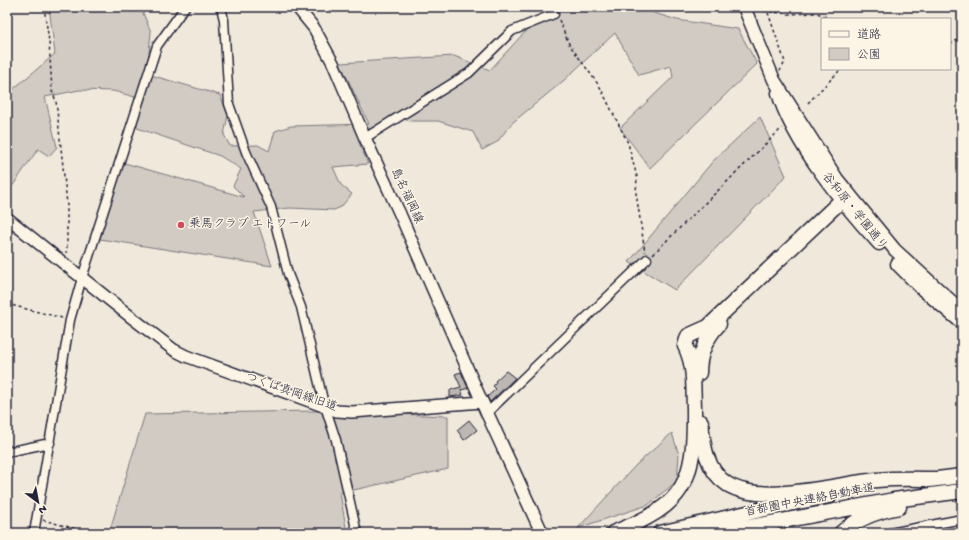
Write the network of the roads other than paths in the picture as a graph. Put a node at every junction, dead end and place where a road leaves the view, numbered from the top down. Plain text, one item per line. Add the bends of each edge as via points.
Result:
1 (185, 7) edge
2 (221, 7) edge
3 (297, 7) edge
4 (744, 7) edge
5 (554, 14) road end
6 (365, 138) junction
7 (844, 196) junction
8 (7, 218) edge
9 (647, 260) road end
10 (82, 278) junction
11 (753, 285) junction
12 (962, 311) edge
13 (962, 323) edge
14 (326, 406) junction
15 (484, 407) junction
16 (50, 443) junction
17 (7, 452) edge
18 (962, 476) edge
19 (938, 479) junction
20 (962, 491) edge
21 (962, 496) edge
22 (962, 519) edge
23 (34, 533) edge
24 (357, 533) edge
25 (542, 533) edge
26 (613, 533) edge
27 (660, 533) edge
28 (718, 533) edge
29 (841, 533) edge
30 (890, 533) edge

1 - 10 street via 157,46
2 - 14 street via 229,104 246,152 271,207 288,274 301,307
3 - 6 street, 島名福岡線 via 324,44
4 - 7 main road, 谷和原・学園通り via 774,80 783,110 816,164
5 - 6 street via 512,31 469,73
6 - 15 street, 島名福岡線
7 - 11 highway
7 - 12 main road, 谷和原・学園通り via 895,250
7 - 13 main road, 谷和原・学園通り via 892,258 923,290
8 - 10 street, つくば真岡線旧道
9 - 15 street
10 - 14 street, つくば真岡線旧道 via 180,353
10 - 16 street via 70,320
11 - 19 highway via 739,304 709,335 700,357 700,414 703,440 710,465 717,474 736,489 768,493 788,493 878,480
11 - 26 highway via 708,327 686,339 685,346 692,364 694,434 691,462 684,482 669,503 654,515
14 - 15 street, つくば真岡線旧道 via 352,412
14 - 24 street
15 - 25 main road
16 - 17 street
16 - 23 street
18 - 19 highway, 首都圏中央連絡自動車道
19 - 27 highway, 首都圏中央連絡自動車道 via 778,506
20 - 28 highway, 首都圏中央連絡自動車道 via 887,501
21 - 29 highway via 897,507 874,514 854,522
22 - 30 street

